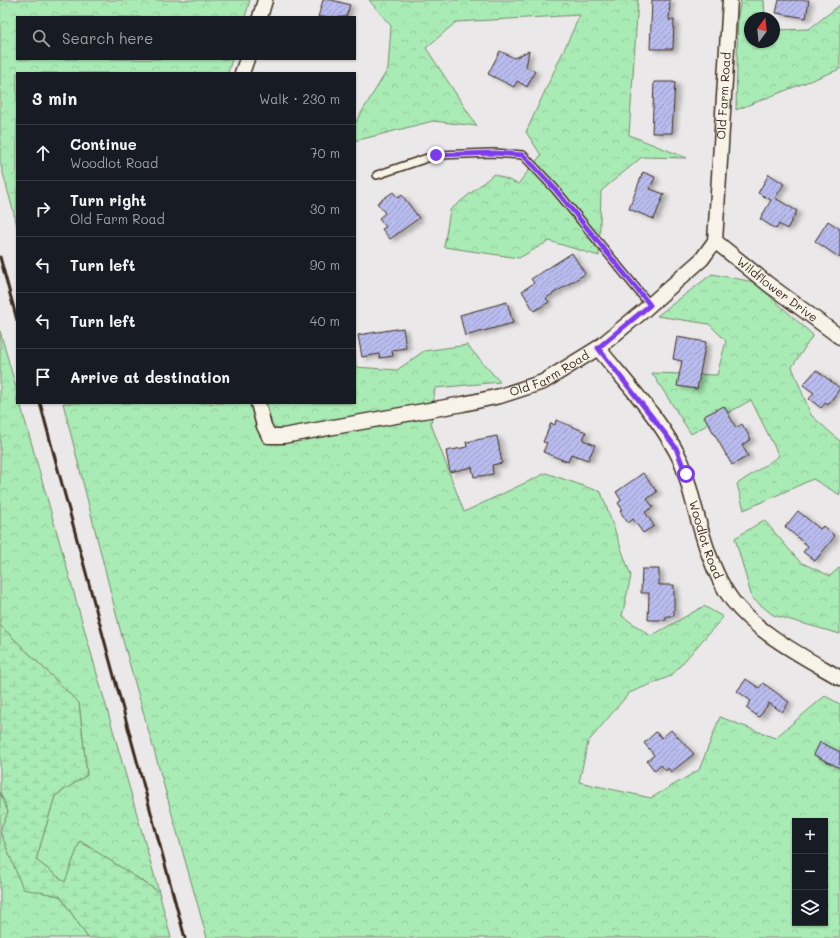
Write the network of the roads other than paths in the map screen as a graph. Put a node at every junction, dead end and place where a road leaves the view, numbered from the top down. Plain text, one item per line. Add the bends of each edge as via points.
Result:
1 (264, 0) edge
2 (730, 0) edge
3 (260, 16) edge
4 (247, 60) edge
5 (242, 72) edge
6 (377, 175) dead end
7 (714, 241) junction
8 (650, 305) junction
9 (840, 337) edge
10 (598, 348) junction
11 (258, 404) edge
12 (840, 678) edge

1 - 3 street
2 - 7 street, Old Farm Road
4 - 5 street
6 - 8 lane via 436,155 523,155 555,189
7 - 8 street, Old Farm Road via 702,260
7 - 9 street, Wildflower Drive
8 - 10 street, Old Farm Road
10 - 11 street, Old Farm Road via 543,382 500,396 327,429 269,436
10 - 12 street, Woodlot Road via 676,448 712,562 732,599 744,614 782,644

